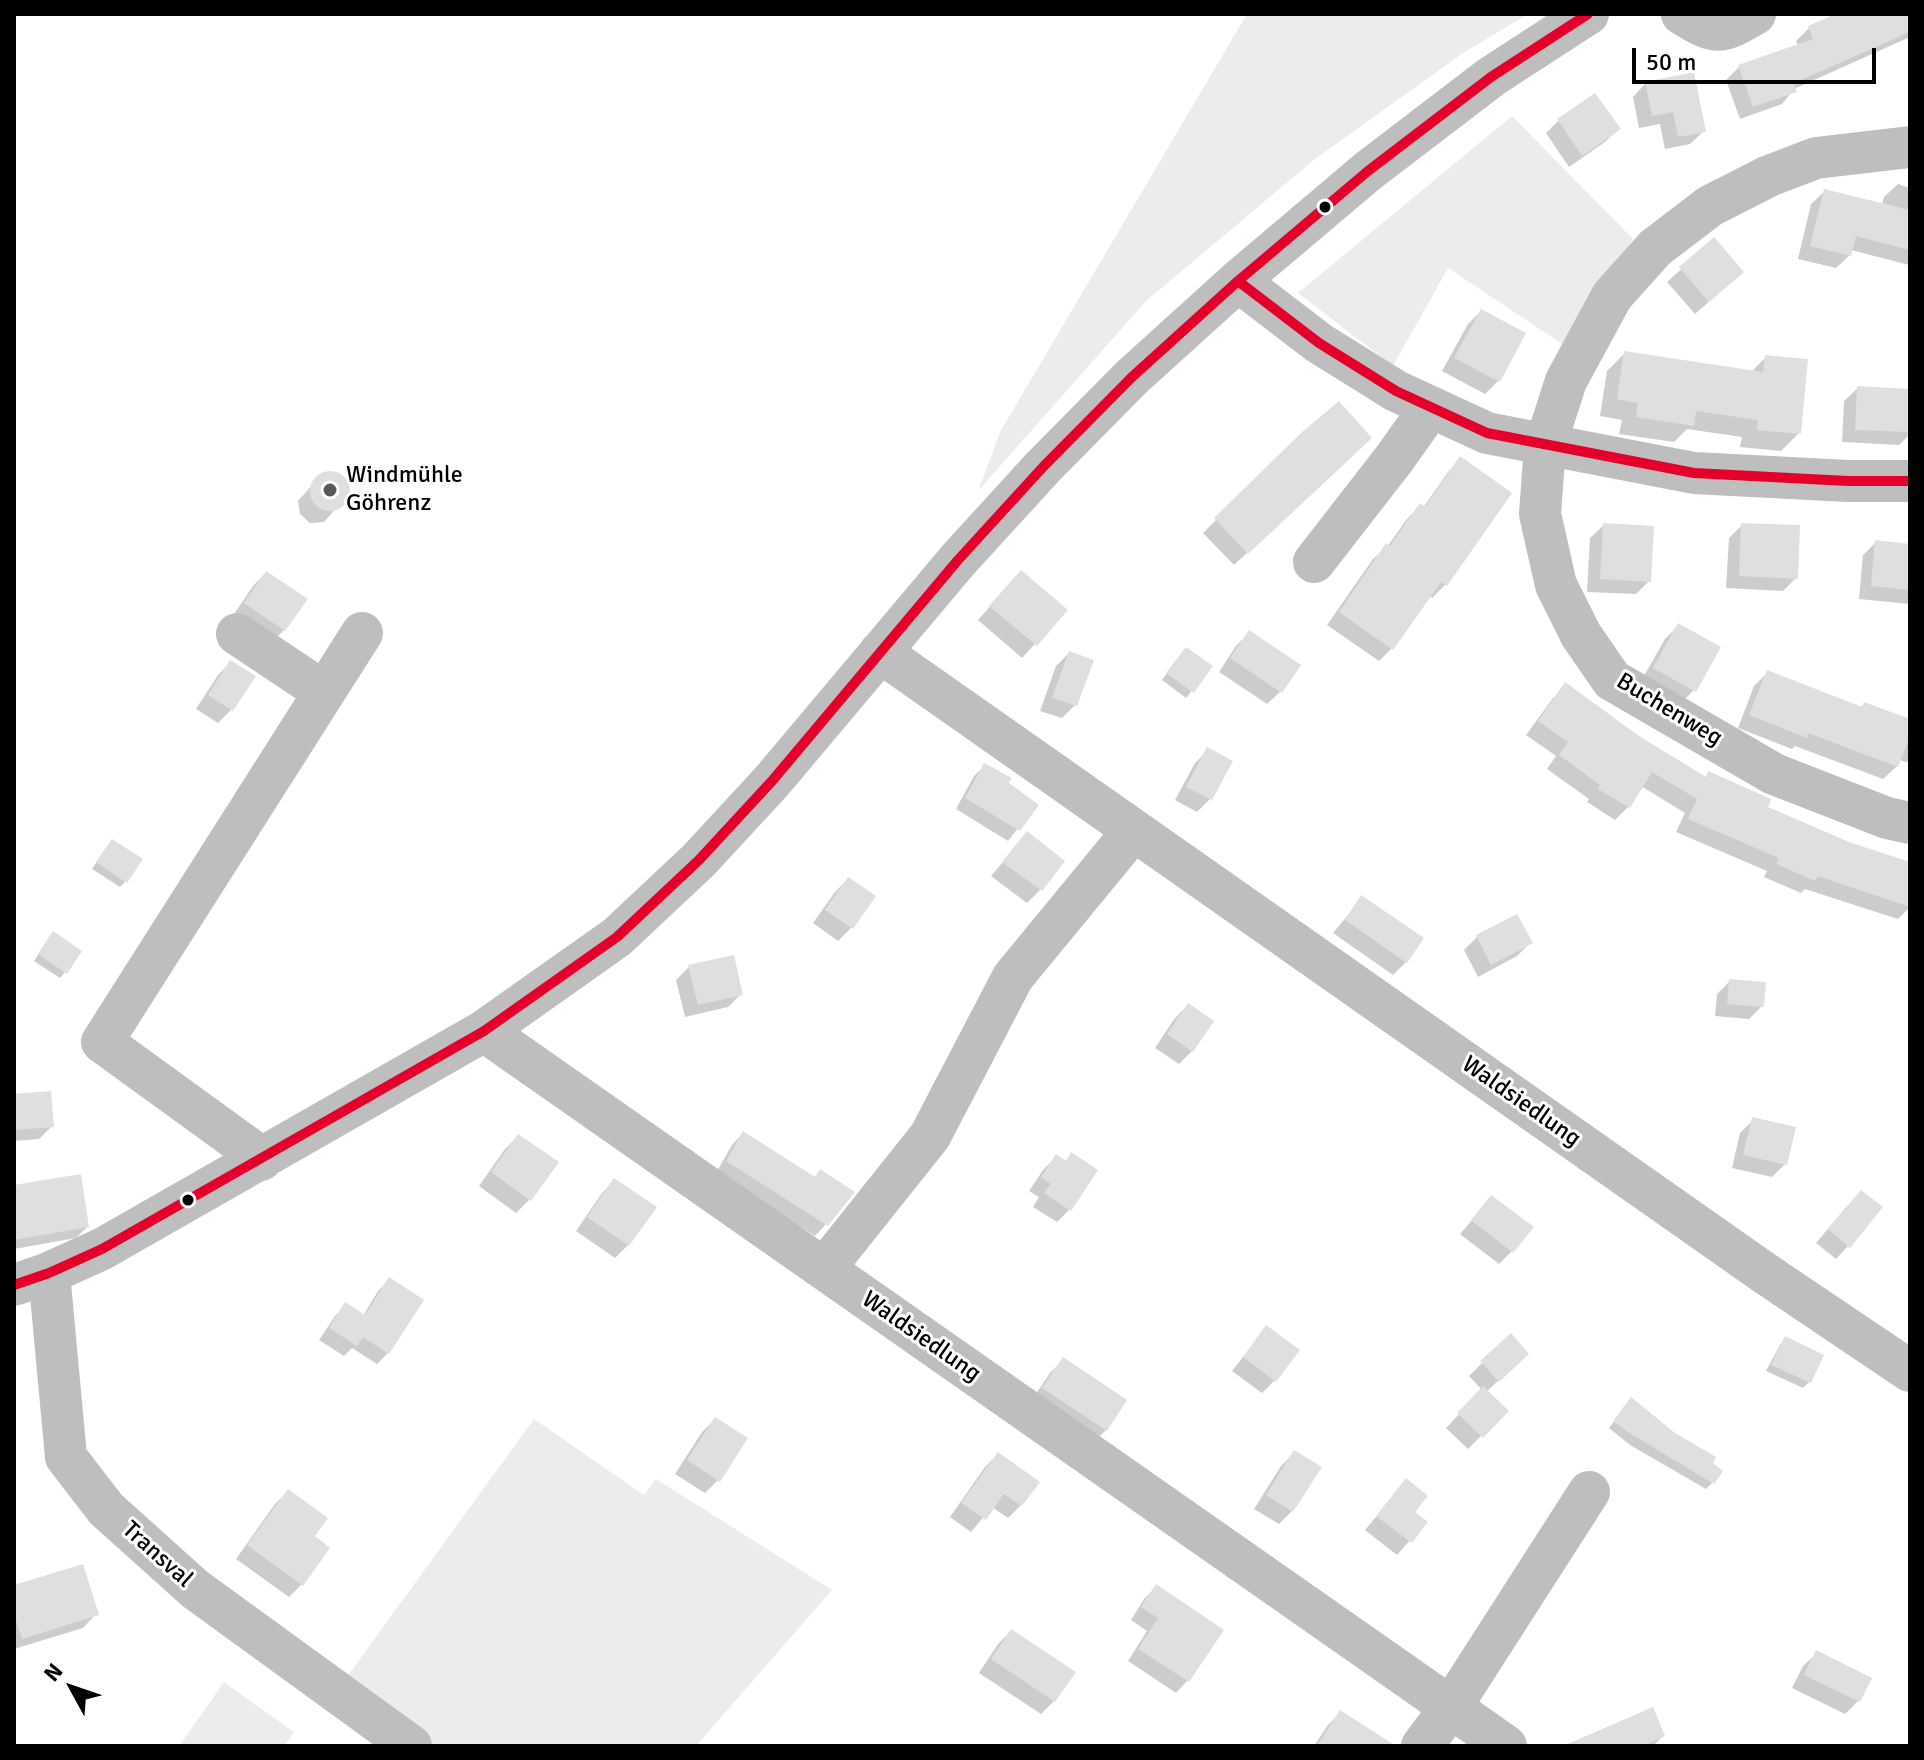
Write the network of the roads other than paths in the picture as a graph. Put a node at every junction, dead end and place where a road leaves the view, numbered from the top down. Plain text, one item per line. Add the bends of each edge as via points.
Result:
1 (1588, 14) edge
2 (1682, 14) edge
3 (1755, 14) edge
4 (1910, 147) edge
5 (1238, 281) junction
6 (1431, 407) junction
7 (1545, 446) junction
8 (1910, 481) edge
9 (1314, 562) dead end
10 (362, 633) dead end
11 (237, 634) dead end
12 (880, 652) junction
13 (324, 692) junction
14 (1910, 823) edge
15 (1134, 830) junction
16 (484, 1031) junction
17 (261, 1160) junction
18 (824, 1269) junction
19 (32, 1279) edge
20 (1910, 1371) edge
21 (1589, 1492) dead end
22 (1451, 1707) junction
23 (411, 1746) edge
24 (1422, 1746) edge
25 (1506, 1746) edge

1 - 5 street via 1491,77 1368,171
2 - 3 street via 1705,28 1727,30
4 - 7 street, Buchenweg via 1816,158 1769,176 1710,206 1655,248 1612,296 1566,381
5 - 6 street via 1319,343
5 - 12 street via 1043,467
6 - 7 street via 1487,433
6 - 9 street
7 - 8 street via 1694,473
7 - 14 street, Buchenweg via 1540,514 1556,585 1612,680 1774,774
10 - 13 street
11 - 13 street
12 - 15 street, Waldsiedlung
12 - 16 street via 699,860 617,937
13 - 17 street via 102,1042
15 - 18 street via 1013,977 930,1136
15 - 20 street, Waldsiedlung
16 - 17 street
16 - 18 street, Waldsiedlung
17 - 19 street via 102,1249
18 - 22 street, Waldsiedlung
19 - 23 street, Transval via 66,1457 106,1509 195,1589
21 - 22 street
22 - 24 street
22 - 25 street, Waldsiedlung

